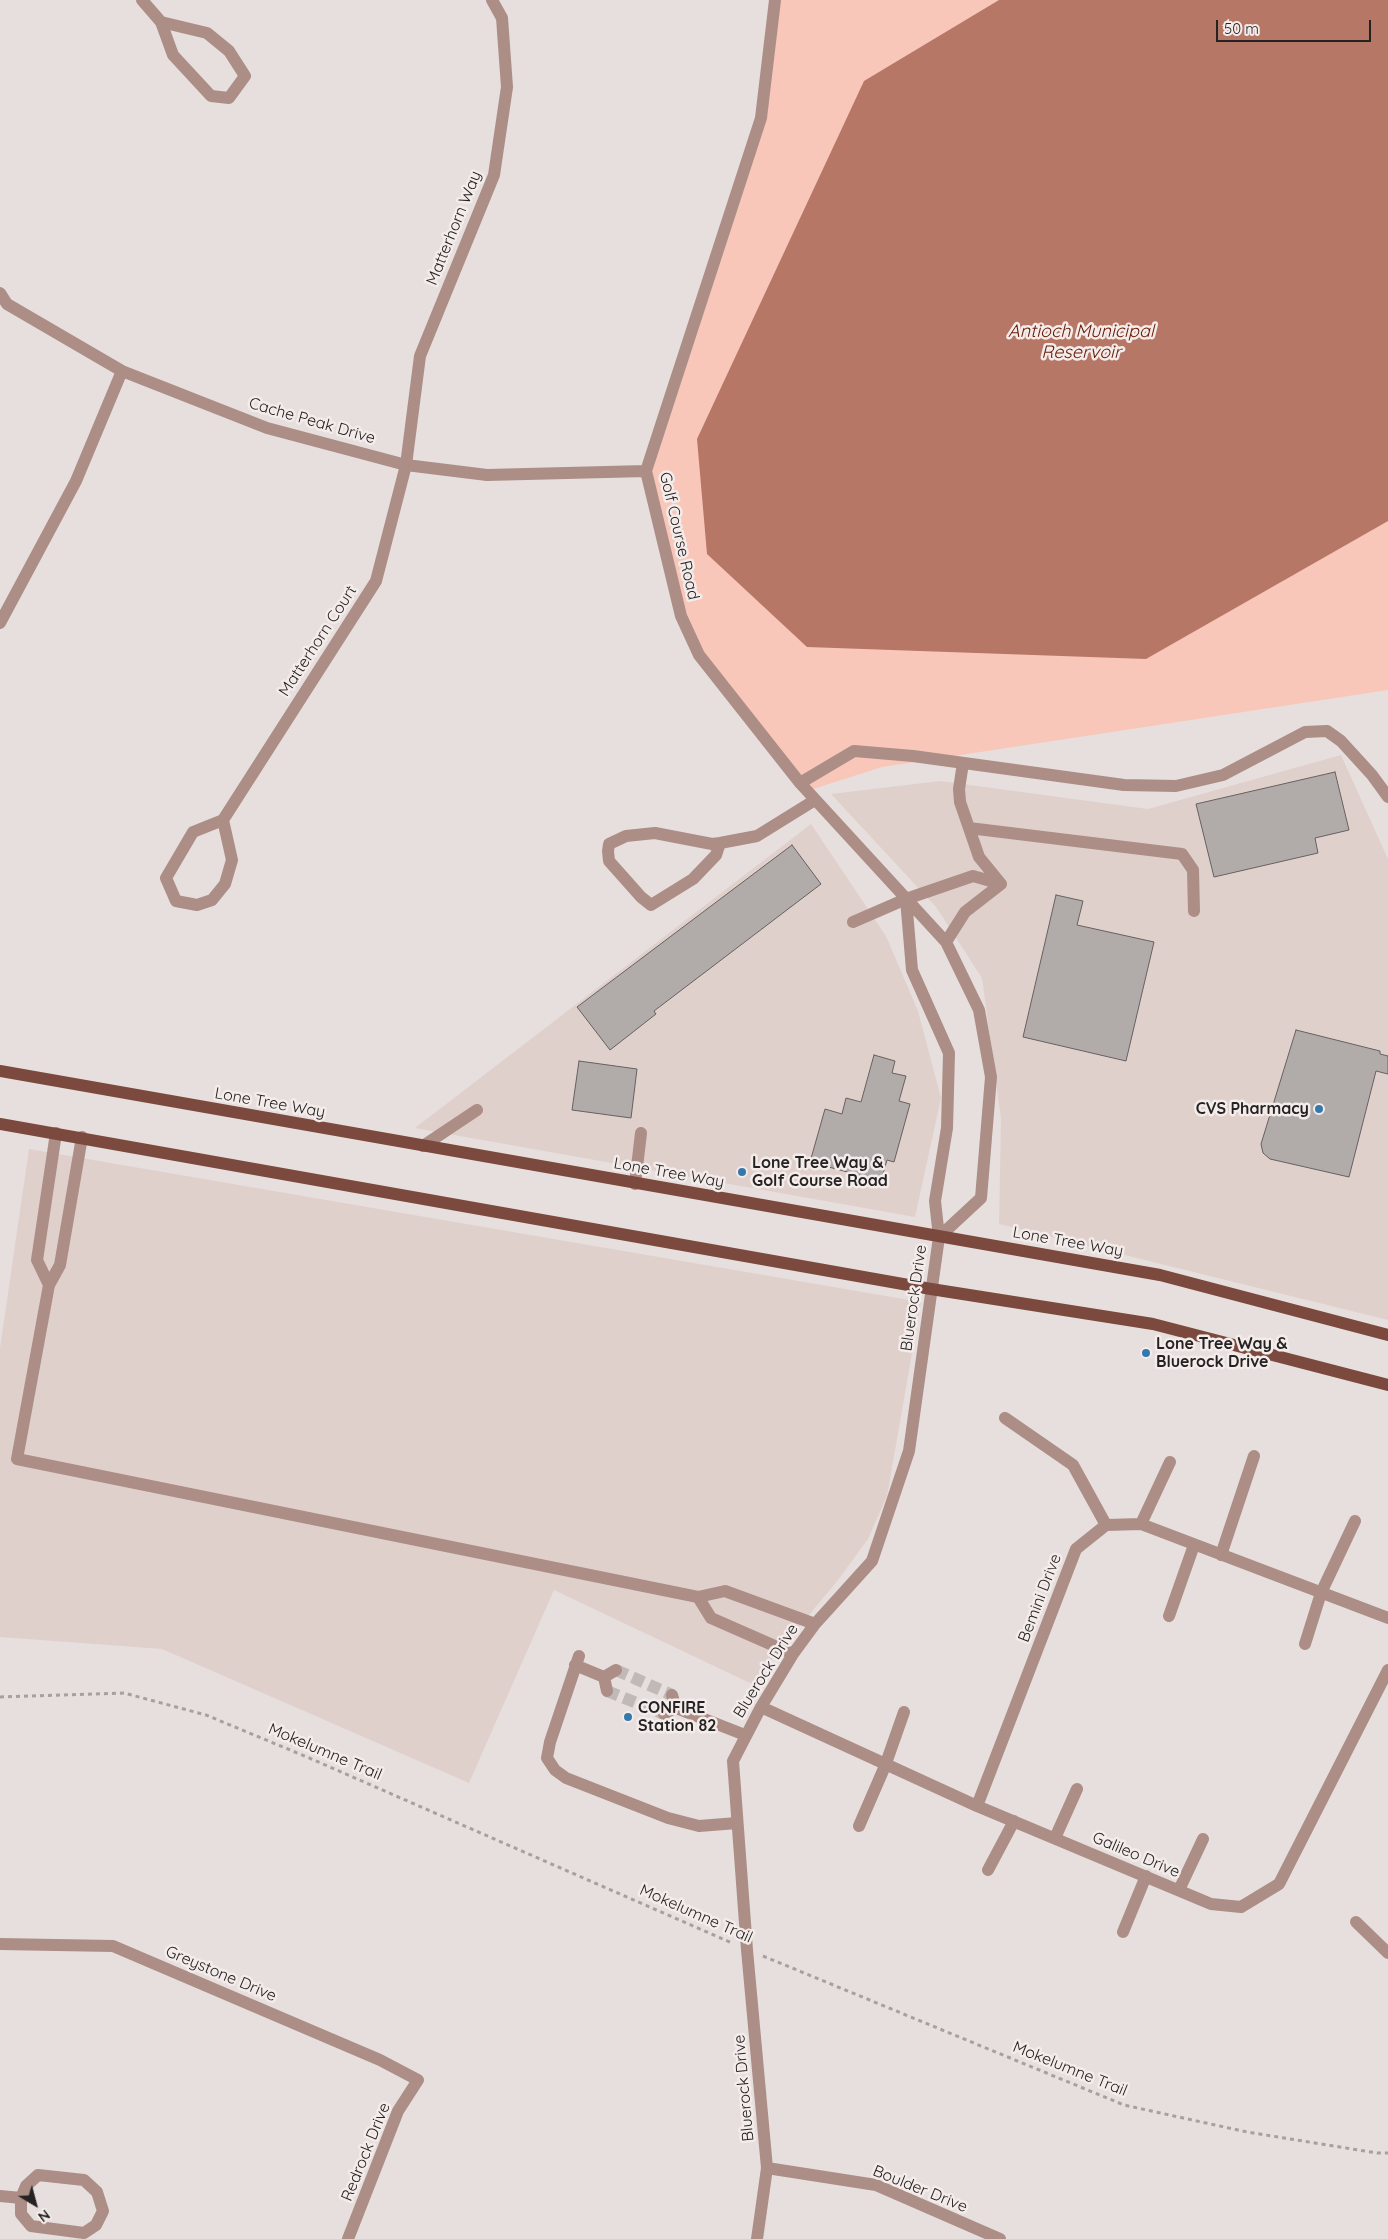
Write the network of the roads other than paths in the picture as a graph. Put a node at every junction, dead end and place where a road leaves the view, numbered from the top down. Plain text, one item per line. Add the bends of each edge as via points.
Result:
1 (142, 0) edge
2 (492, 0) edge
3 (775, 0) edge
4 (161, 22) junction
5 (0, 293) edge
6 (122, 371) junction
7 (406, 465) junction
8 (646, 470) junction
9 (0, 623) edge
10 (963, 763) junction
11 (800, 783) junction
12 (1388, 797) edge
13 (815, 800) junction
14 (223, 820) junction
15 (969, 828) junction
16 (720, 842) junction
17 (1001, 884) junction
18 (906, 899) junction
19 (1194, 911) dead end
20 (853, 922) dead end
21 (946, 942) junction
22 (0, 1071) edge
23 (477, 1110) dead end
24 (0, 1124) edge
25 (56, 1133) junction
26 (641, 1133) dead end
27 (82, 1137) junction
28 (423, 1146) junction
29 (635, 1184) junction
30 (939, 1237) junction
31 (49, 1285) junction
32 (931, 1289) junction
33 (1388, 1335) edge
34 (1388, 1385) edge
35 (1005, 1418) dead end
36 (1254, 1456) dead end
37 (1170, 1462) dead end
38 (1355, 1520) dead end
39 (1141, 1524) junction
40 (1106, 1525) junction
41 (1194, 1545) junction
42 (1221, 1555) junction
43 (1321, 1593) junction
44 (698, 1597) junction
45 (1169, 1616) dead end
46 (1388, 1618) edge
47 (814, 1624) junction
48 (1305, 1644) dead end
49 (793, 1654) junction
50 (616, 1670) dead end
51 (1388, 1670) edge
52 (604, 1677) junction
53 (607, 1691) dead end
54 (672, 1695) dead end
55 (760, 1707) junction
56 (676, 1708) junction
57 (904, 1712) dead end
58 (664, 1714) dead end
59 (745, 1735) junction
60 (885, 1766) junction
61 (1077, 1789) dead end
62 (977, 1806) junction
63 (1014, 1821) junction
64 (737, 1823) junction
65 (859, 1826) dead end
66 (1055, 1838) junction
67 (1203, 1839) dead end
68 (988, 1870) dead end
69 (1146, 1876) junction
70 (1179, 1890) junction
71 (1356, 1922) dead end
72 (1123, 1932) dead end
73 (0, 1944) edge
74 (1388, 1953) edge
75 (418, 2080) joint
76 (767, 2168) junction
77 (0, 2196) edge
78 (21, 2198) junction
79 (348, 2239) edge
80 (757, 2239) edge
81 (1000, 2239) edge

1 - 4 street
2 - 7 street, Matterhorn Way via 502,18 507,87 494,175 420,356
3 - 8 street, Golf Course Road via 761,118
4 - 4 street via 173,55 211,96 229,98 244,76 228,51 207,33
5 - 6 street, Cache Peak Drive via 7,304
6 - 7 street, Cache Peak Drive via 267,428
6 - 9 street via 76,481
7 - 8 street, Cache Peak Drive via 487,475
7 - 14 street, Matterhorn Court via 376,581
8 - 11 street, Golf Course Road via 681,616 699,655
10 - 11 street via 854,751
10 - 12 street via 1124,785 1176,786 1223,775 1305,732 1327,731 1372,775
10 - 15 street via 960,802
11 - 13 street, Golf Course Road
13 - 16 street via 757,836
13 - 18 street, Golf Course Road
14 - 14 street via 193,832 166,878 176,901 197,905 212,900 225,884 232,860
15 - 17 street via 979,857
15 - 19 street via 1182,854 1193,870
16 - 16 street via 712,844 655,833 626,836 609,844 609,861 651,905 693,879 716,855
17 - 18 street via 972,876
17 - 21 street via 965,912
18 - 20 street
18 - 21 street, Golf Course Road
18 - 30 street via 912,970 949,1053 947,1128 934,1201
21 - 30 street, Golf Course Road via 979,1010 991,1077 981,1198
22 - 28 main road, Lone Tree Way
23 - 28 street
24 - 25 main road
25 - 27 main road
25 - 31 street via 37,1260
26 - 29 street
27 - 31 street via 60,1265
27 - 32 main road
28 - 29 main road, Lone Tree Way
29 - 30 main road, Lone Tree Way
30 - 32 street, Bluerock Drive
30 - 33 main road, Lone Tree Way via 1160,1275
31 - 44 street via 17,1459
32 - 34 main road via 1153,1324
32 - 47 street, Bluerock Drive via 909,1451 872,1561
35 - 40 street via 1073,1466
36 - 42 street
37 - 39 street
38 - 43 street
39 - 40 street
39 - 41 street
40 - 62 street, Bemini Drive via 1076,1549
41 - 42 street
41 - 45 street
42 - 43 street
43 - 46 street
43 - 48 street
44 - 47 street via 724,1591
44 - 49 street via 711,1618
47 - 49 street, Bluerock Drive
49 - 55 street, Bluerock Drive
50 - 52 street
51 - 70 street, Galileo Drive via 1280,1884 1241,1907 1211,1904
52 - 53 street
52 - 64 street via 577,1660 550,1742 547,1758 555,1770 574,1781 668,1818 699,1826
54 - 56 street
55 - 59 street, Bluerock Drive
55 - 60 street, Galileo Drive
56 - 58 street
56 - 59 street
57 - 60 street
59 - 64 street, Bluerock Drive via 733,1761
60 - 62 street, Galileo Drive
60 - 65 street
61 - 66 street
62 - 63 street, Galileo Drive
63 - 66 street, Galileo Drive
63 - 68 street
64 - 76 street, Bluerock Drive
66 - 69 street, Galileo Drive
67 - 70 street
69 - 70 street, Galileo Drive
69 - 72 street
71 - 74 street
73 - 75 street, Greystone Drive via 113,1946 380,2060
75 - 79 street, Redrock Drive via 398,2111
76 - 80 street, Bluerock Drive
76 - 81 street, Boulder Drive via 876,2185
77 - 78 street
78 - 78 street via 21,2214 31,2226 84,2233 96,2225 103,2211 97,2192 84,2180 38,2175 26,2186

